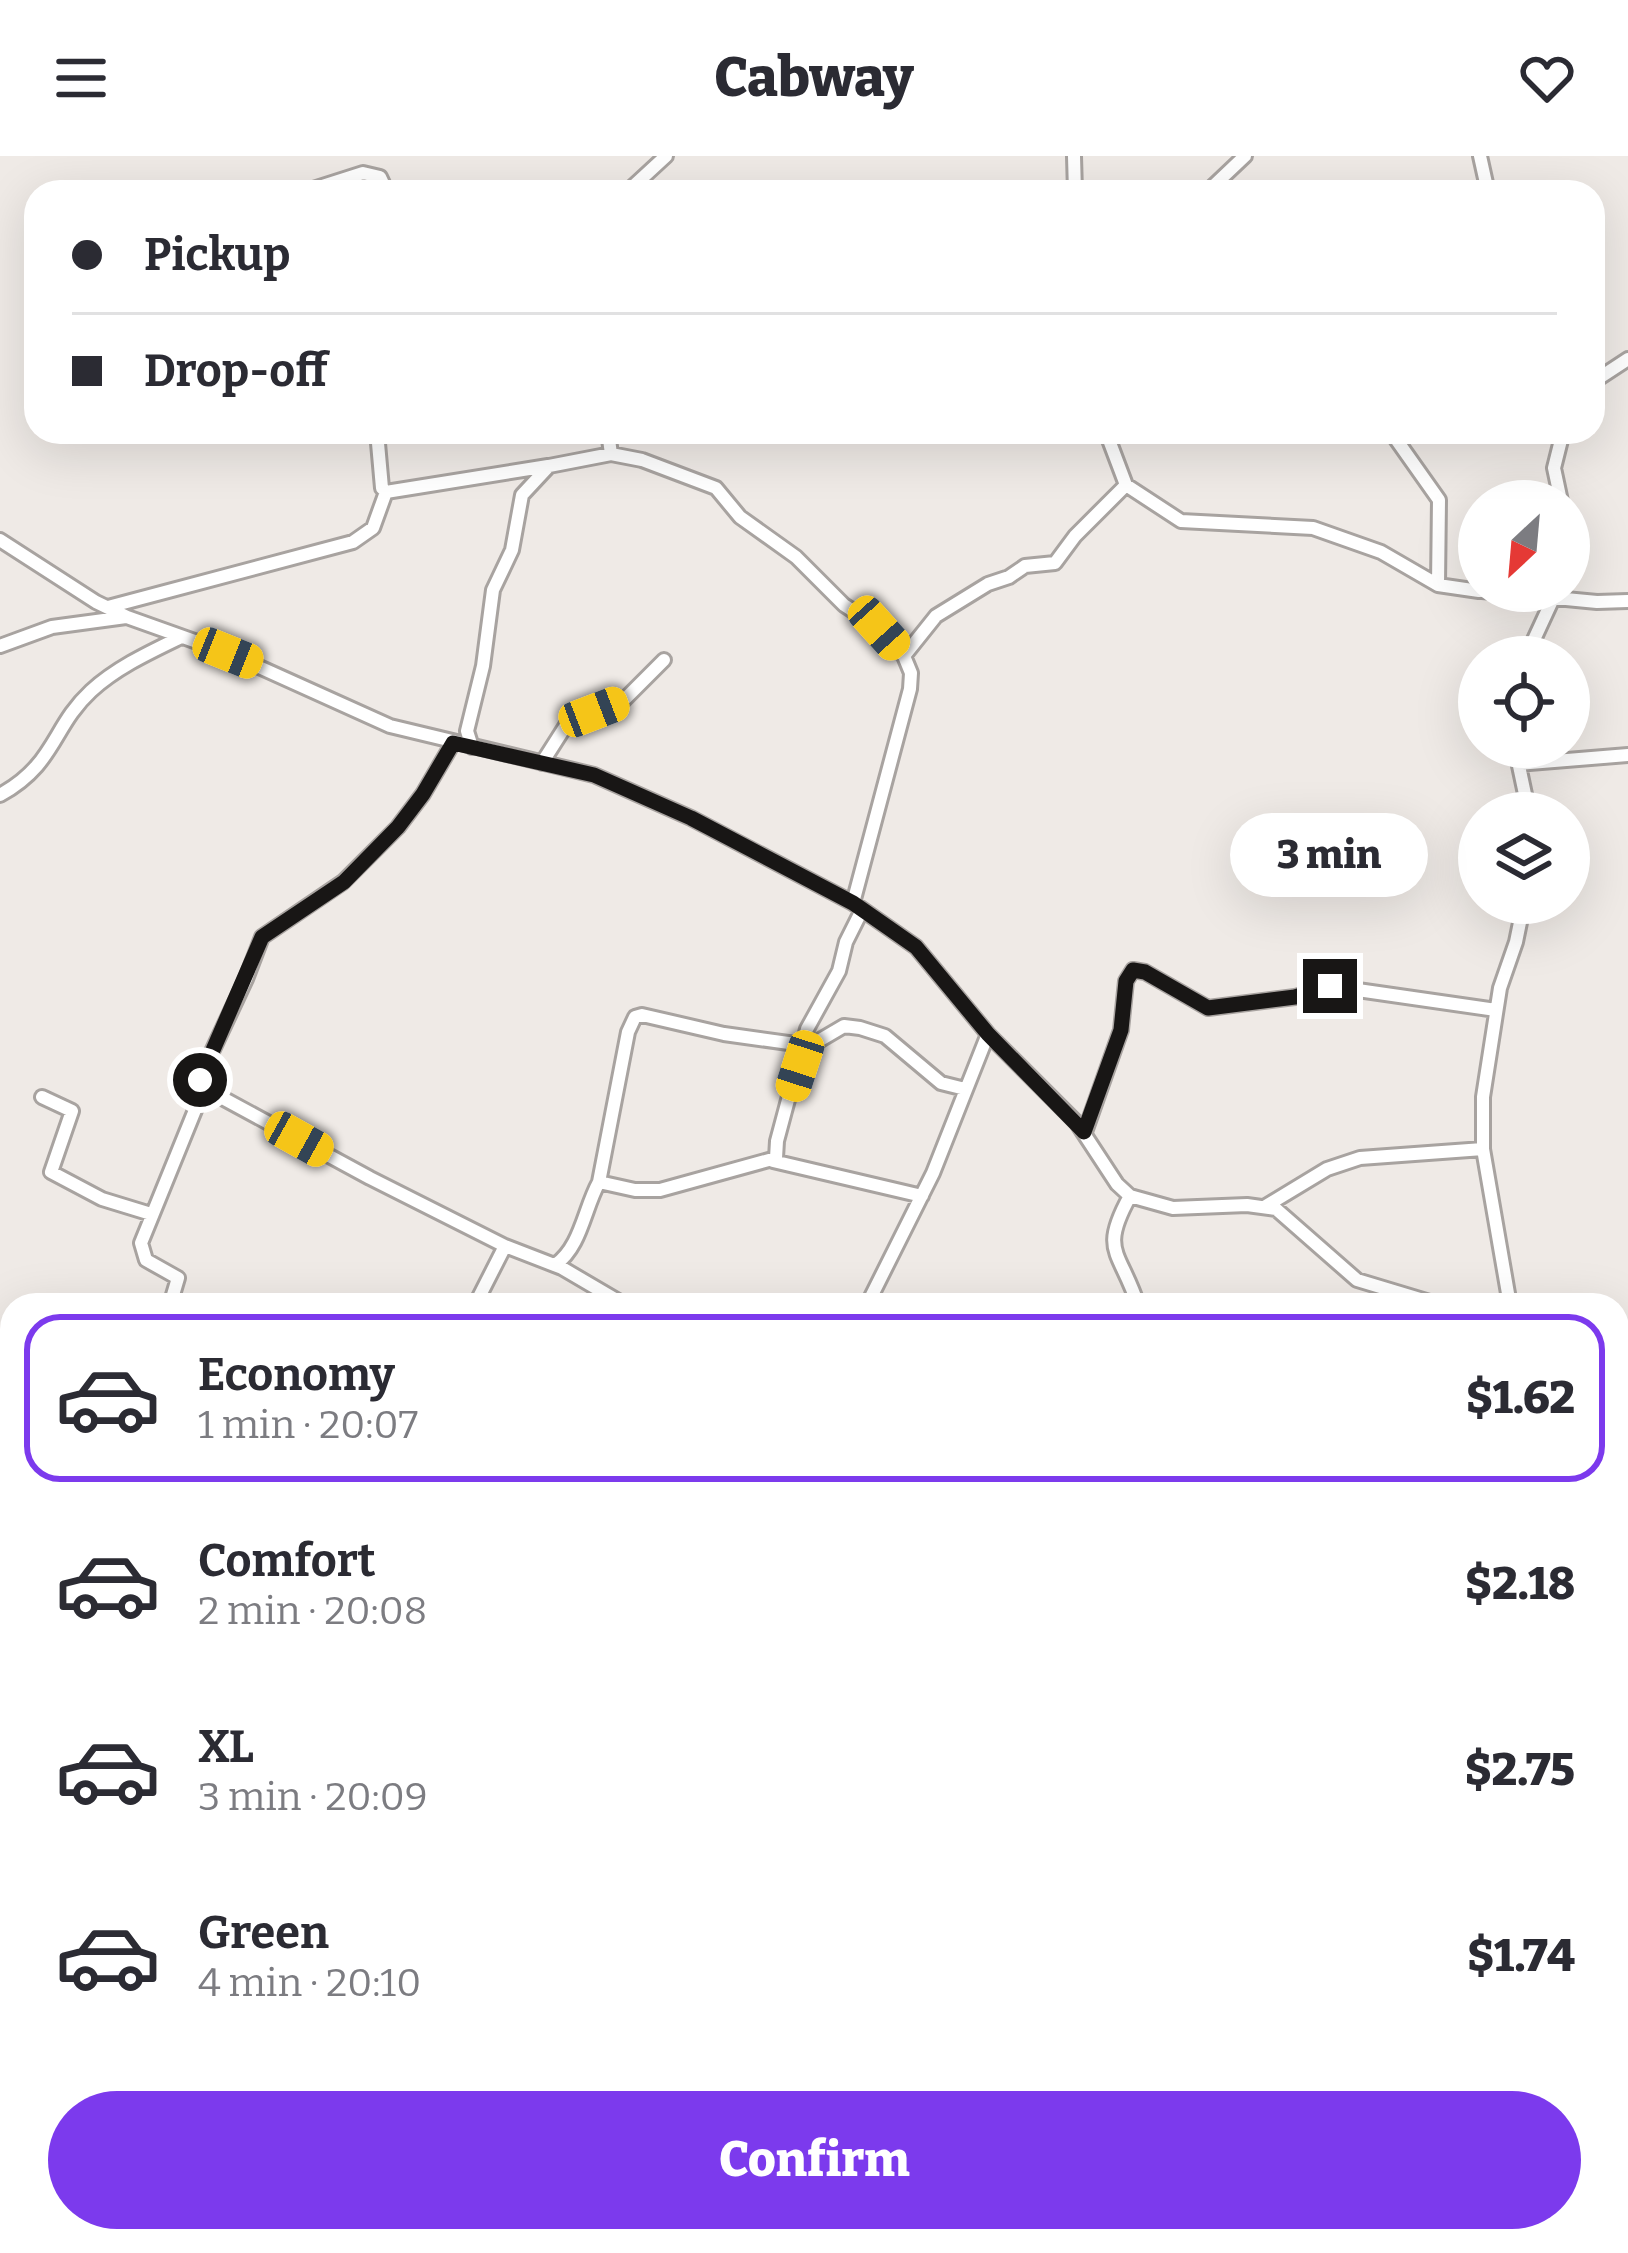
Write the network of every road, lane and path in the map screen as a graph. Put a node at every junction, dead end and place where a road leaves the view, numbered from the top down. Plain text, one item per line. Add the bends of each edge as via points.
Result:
1 (666, 156) edge
2 (1245, 156) edge
3 (341, 180) edge
4 (381, 180) edge
5 (640, 180) edge
6 (1220, 180) edge
7 (378, 444) edge
8 (610, 444) edge
9 (1111, 444) edge
10 (1399, 444) edge
11 (1560, 444) edge
12 (611, 454) junction
13 (549, 466) junction
14 (1557, 480) edge
15 (1126, 485) junction
16 (386, 493) junction
17 (0, 540) edge
18 (1438, 585) junction
19 (1458, 588) edge
20 (1590, 597) edge
21 (1628, 601) edge
22 (107, 608) junction
23 (127, 617) junction
24 (180, 638) junction
25 (0, 646) edge
26 (904, 656) junction
27 (664, 660) dead end
28 (453, 743) junction
29 (472, 748) junction
30 (1628, 755) edge
31 (1590, 758) edge
32 (542, 763) junction
33 (0, 795) edge
34 (858, 906) junction
35 (1519, 924) edge
36 (1496, 1010) junction
37 (988, 1034) junction
38 (804, 1043) junction
39 (204, 1088) junction
40 (965, 1089) junction
41 (42, 1097) dead end
42 (1084, 1132) junction
43 (1483, 1149) junction
44 (773, 1161) junction
45 (599, 1182) junction
46 (922, 1196) junction
47 (1130, 1196) junction
48 (1267, 1206) junction
49 (151, 1214) junction
50 (505, 1246) junction
51 (555, 1265) junction
52 (174, 1293) edge
53 (481, 1293) edge
54 (604, 1293) edge
55 (874, 1293) edge
56 (1133, 1293) edge
57 (1400, 1293) edge
58 (1508, 1293) edge

1 - 5 street
2 - 6 street
3 - 4 street via 363,173
7 - 16 street
8 - 12 street
9 - 15 street
10 - 18 street via 1439,500
11 - 14 street
12 - 13 street
12 - 26 street via 716,488
13 - 16 street
13 - 29 street via 522,495 512,550 496,577 467,731
15 - 18 street via 1181,520 1313,528
15 - 26 street via 1054,563 1024,566 936,616
16 - 22 street via 373,528 353,542
17 - 22 street
18 - 19 street
20 - 21 street
22 - 23 street
23 - 24 street
23 - 25 street via 52,627
24 - 28 street via 390,726
24 - 33 street via 90,692 40,766
26 - 34 street via 910,689
27 - 32 street via 623,701 570,719
28 - 29 street
28 - 39 street via 398,827 344,882 262,937 202,1073
29 - 32 street
30 - 31 street
32 - 34 street via 634,791
34 - 37 street via 916,947
34 - 38 street via 839,971
35 - 36 street
36 - 42 street via 1330,986 1208,1008 1133,970
36 - 43 street
37 - 40 street
37 - 42 street
38 - 40 street via 860,1028 885,1036 941,1083
38 - 44 street
38 - 45 street via 635,1017
39 - 49 street
39 - 50 street
40 - 46 street
41 - 49 street via 72,1111 51,1172
42 - 47 street
43 - 48 street via 1360,1158 1327,1168
43 - 58 street
44 - 45 street via 660,1190
44 - 46 street
45 - 51 street via 572,1248
46 - 55 street
47 - 48 street via 1173,1208
47 - 56 street via 1112,1241
48 - 57 street via 1357,1280
49 - 52 street via 143,1254 178,1278
50 - 51 street
50 - 53 street
51 - 54 street

